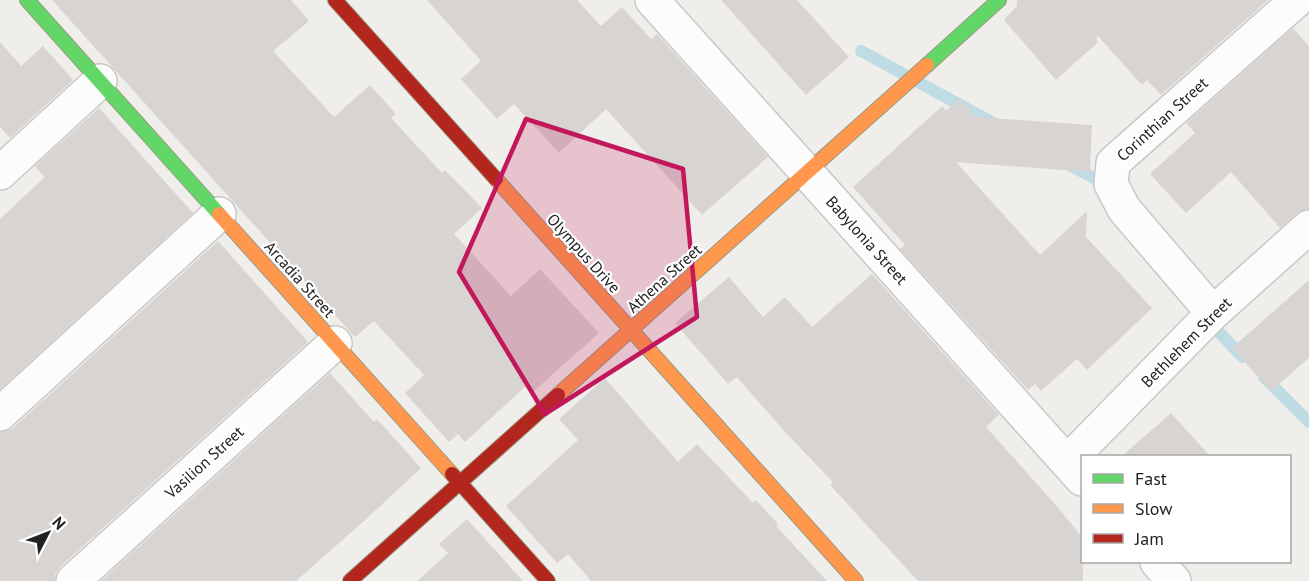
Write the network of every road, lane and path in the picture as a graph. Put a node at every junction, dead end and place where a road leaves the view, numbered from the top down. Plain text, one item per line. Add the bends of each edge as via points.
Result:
1 (27, 0) edge
2 (335, 0) edge
3 (652, 0) edge
4 (999, 0) edge
5 (1297, 0) edge
6 (100, 81) junction
7 (807, 172) junction
8 (0, 173) edge
9 (219, 214) junction
10 (1309, 227) edge
11 (1213, 313) junction
12 (631, 330) junction
13 (335, 343) junction
14 (0, 414) edge
15 (1089, 455) edge
16 (1075, 471) edge
17 (460, 483) junction
18 (1159, 563) edge
19 (74, 581) edge
20 (351, 581) edge
21 (548, 581) edge
22 (856, 581) edge
23 (1174, 581) edge

1 - 6 street, Arcadia Street
2 - 12 street, Olympus Drive
3 - 7 street, Babylonia Street
4 - 7 street, Athena Street
5 - 11 street, Corinthian Street via 1113,163 1111,184 1124,209
6 - 8 street
6 - 9 street, Arcadia Street
7 - 12 street, Athena Street
7 - 16 street, Babylonia Street
9 - 13 street, Arcadia Street
9 - 14 street
10 - 11 street, Bethlehem Street
11 - 15 street, Bethlehem Street
12 - 17 street, Athena Street
12 - 22 street, Olympus Drive
13 - 17 street, Arcadia Street
13 - 19 street, Vasilion Street
17 - 20 street, Athena Street
17 - 21 street, Arcadia Street
18 - 23 street

